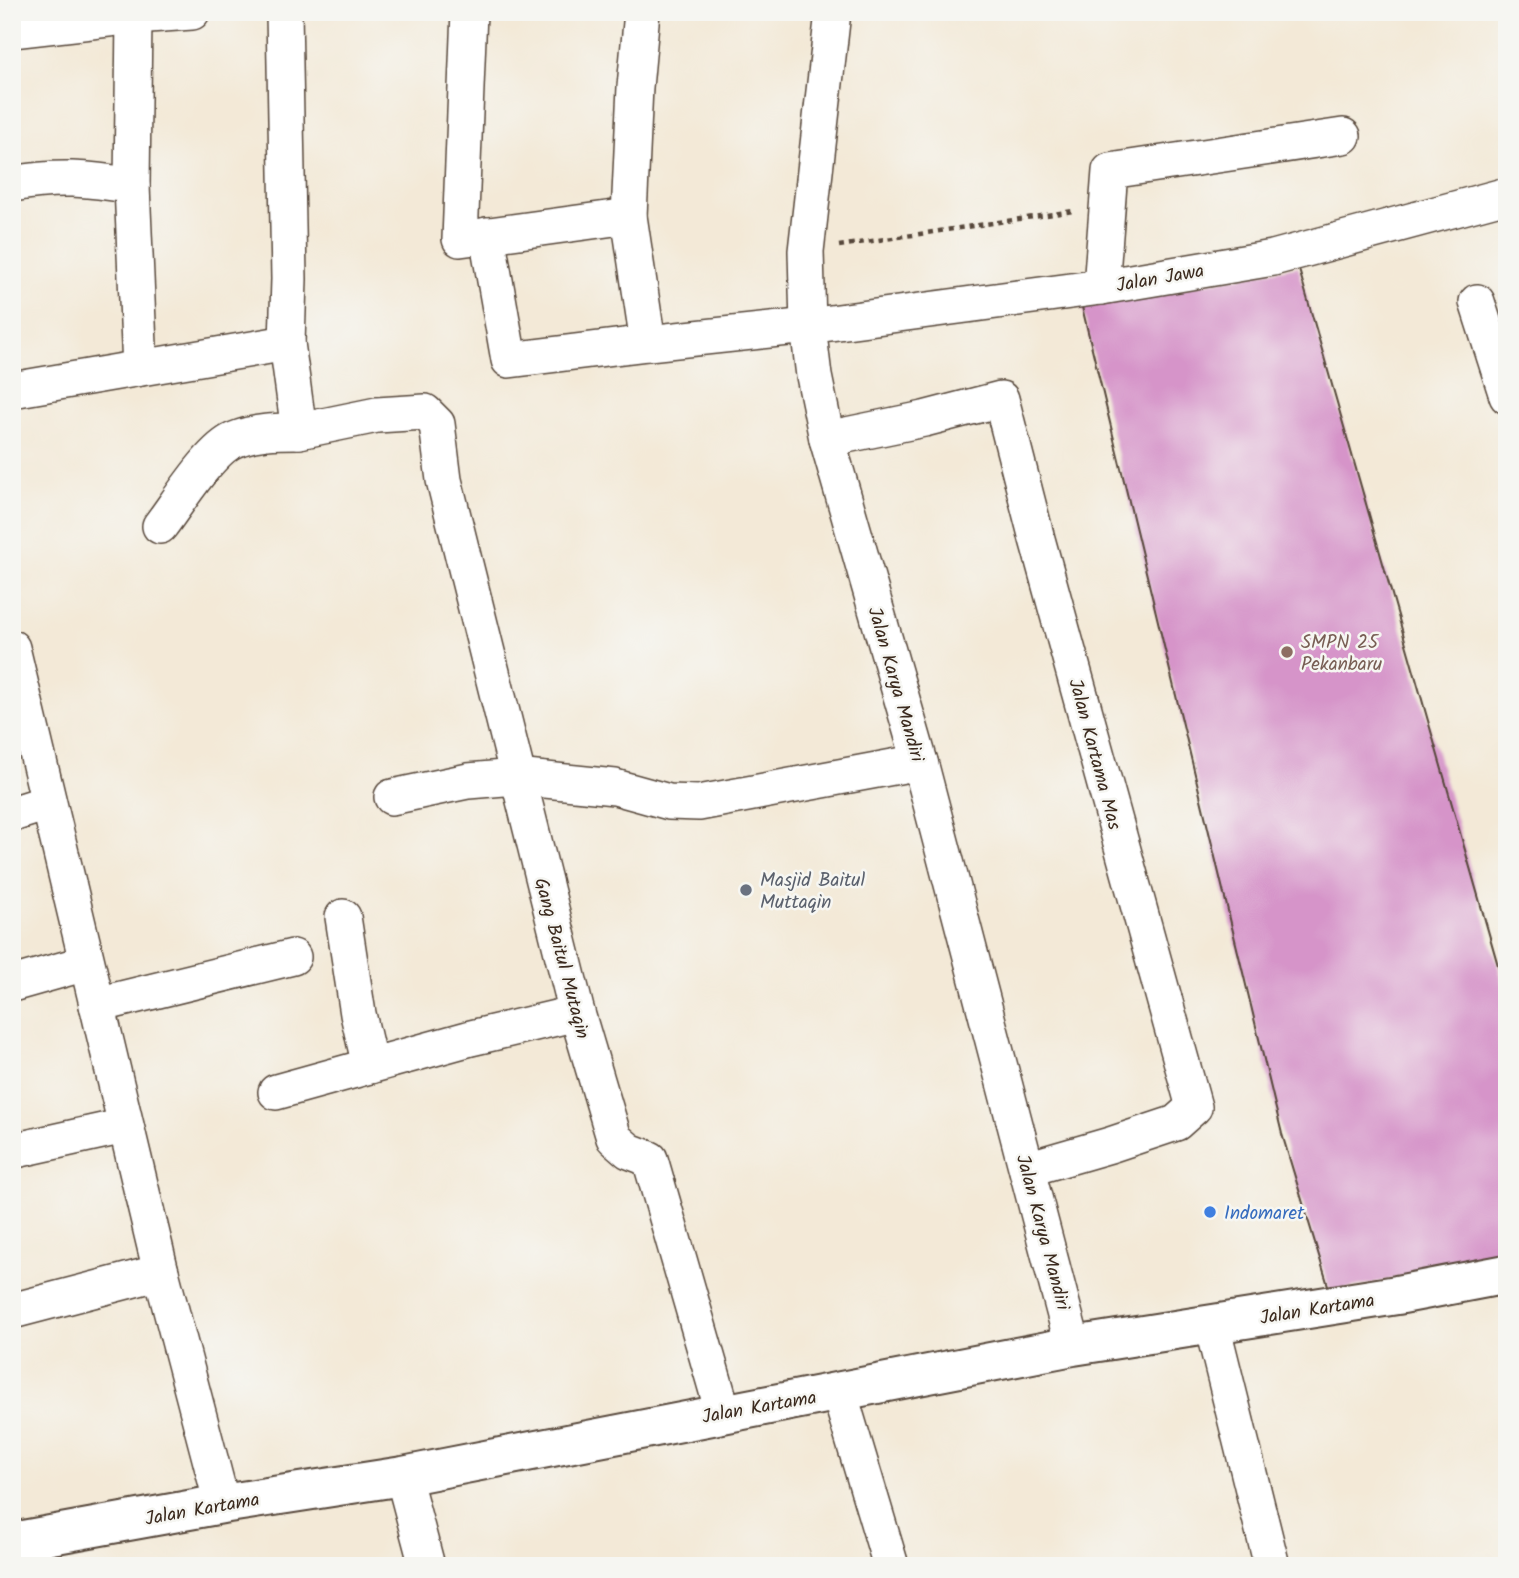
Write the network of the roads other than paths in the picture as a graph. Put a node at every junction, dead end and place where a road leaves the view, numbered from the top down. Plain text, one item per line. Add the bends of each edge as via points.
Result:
1 (192, 12) edge
2 (284, 12) edge
3 (469, 12) edge
4 (642, 12) edge
5 (834, 12) edge
6 (134, 16) junction
7 (12, 30) edge
8 (1343, 136) dead end
9 (12, 184) edge
10 (132, 187) junction
11 (1507, 195) edge
12 (629, 216) junction
13 (487, 235) junction
14 (1101, 287) junction
15 (1477, 302) dead end
16 (808, 326) junction
17 (287, 343) junction
18 (648, 343) junction
19 (140, 368) junction
20 (12, 390) edge
21 (1507, 396) edge
22 (299, 431) junction
23 (827, 439) junction
24 (160, 526) dead end
25 (12, 648) edge
26 (920, 762) junction
27 (516, 777) junction
28 (392, 797) dead end
29 (47, 803) junction
30 (12, 814) edge
31 (344, 917) dead end
32 (293, 957) dead end
33 (86, 962) junction
34 (12, 984) edge
35 (97, 1005) junction
36 (577, 1013) junction
37 (370, 1066) junction
38 (276, 1092) dead end
39 (125, 1126) junction
40 (12, 1151) edge
41 (1027, 1168) junction
42 (161, 1272) junction
43 (1507, 1274) edge
44 (12, 1311) edge
45 (1212, 1325) junction
46 (1073, 1346) junction
47 (839, 1392) junction
48 (723, 1412) junction
49 (403, 1476) junction
50 (222, 1504) junction
51 (12, 1542) edge
52 (427, 1566) edge
53 (891, 1566) edge
54 (1272, 1566) edge

1 - 6 street
2 - 17 street
3 - 13 street via 460,239
4 - 12 street
5 - 16 street, Jalan Karya Mandiri via 806,251
6 - 7 street
6 - 10 street
8 - 14 street via 1110,171
9 - 10 street via 47,177 94,179
10 - 19 street
11 - 14 street, Jalan Jawa via 1273,258
12 - 13 street
12 - 18 street
13 - 18 street, Jalan Jawa via 509,360
14 - 16 street, Jalan Jawa
15 - 21 street
16 - 18 street, Jalan Jawa
16 - 23 street, Jalan Karya Mandiri
17 - 19 street
17 - 22 street
19 - 20 street
22 - 24 street via 267,431 233,440 211,459
22 - 27 street, Gang Baitul Mutaqin via 377,415 425,412 437,424 444,480
23 - 26 street, Jalan Karya Mandiri
23 - 41 street, Jalan Kartama Mas via 1001,399 1194,1107 1176,1123
25 - 29 street
26 - 27 street via 699,803 669,802 615,787
26 - 41 street, Jalan Karya Mandiri
27 - 28 street via 468,781
27 - 36 street, Gang Baitul Mutaqin
29 - 30 street
29 - 33 street
31 - 37 street
32 - 35 street
33 - 34 street
33 - 35 street
35 - 39 street
36 - 37 street
36 - 48 street, Gang Baitul Mutaqin via 614,1138 629,1151 650,1159
37 - 38 street
39 - 40 street
39 - 42 street
41 - 46 street, Jalan Karya Mandiri
42 - 44 street
42 - 50 street
43 - 45 main road, Jalan Kartama
45 - 46 main road, Jalan Kartama
45 - 54 street
46 - 47 main road, Jalan Kartama
47 - 48 main road, Jalan Kartama
47 - 53 street
48 - 49 main road, Jalan Kartama
49 - 50 main road, Jalan Kartama
49 - 52 street
50 - 51 main road, Jalan Kartama

